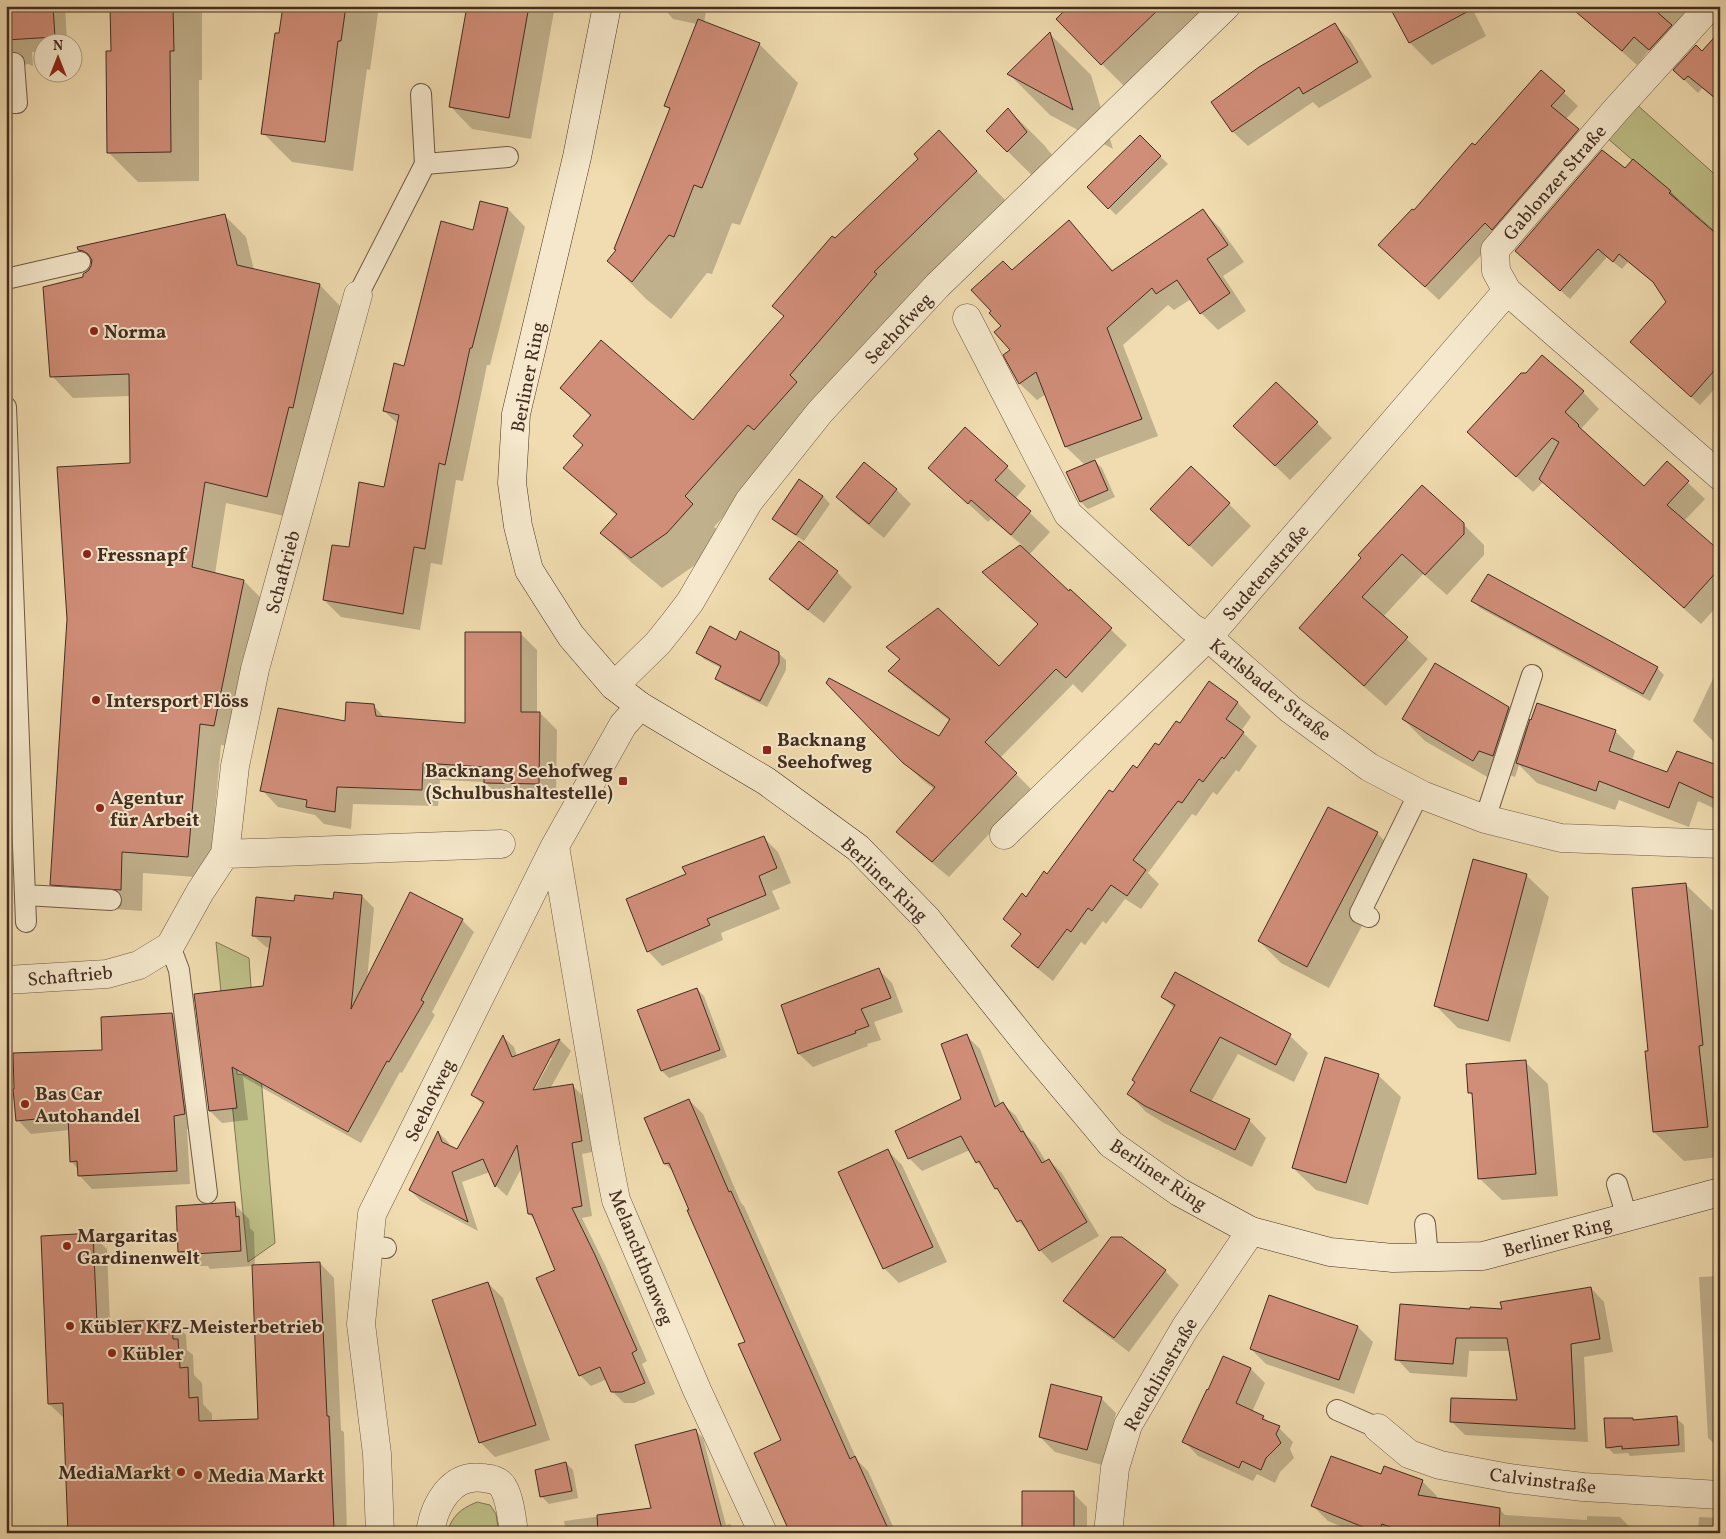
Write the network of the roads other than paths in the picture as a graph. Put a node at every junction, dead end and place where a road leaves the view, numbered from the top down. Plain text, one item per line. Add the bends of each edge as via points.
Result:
1 (607, 6) edge
2 (1226, 6) edge
3 (1710, 6) edge
4 (14, 63) dead end
5 (421, 94) dead end
6 (6, 103) edge
7 (508, 157) dead end
8 (425, 164) junction
9 (80, 262) dead end
10 (6, 279) edge
11 (1507, 291) junction
12 (358, 295) joint
13 (967, 318) dead end
14 (6, 407) edge
15 (1720, 476) edge
16 (1208, 638) junction
17 (1532, 674) dead end
18 (614, 686) junction
19 (640, 706) junction
20 (1418, 793) junction
21 (1497, 826) junction
22 (1004, 835) dead end
23 (501, 844) dead end
24 (1720, 844) edge
25 (555, 846) junction
26 (225, 854) junction
27 (25, 895) junction
28 (111, 900) dead end
29 (1369, 917) dead end
30 (26, 922) dead end
31 (170, 946) junction
32 (6, 980) edge
33 (1617, 1184) dead end
34 (1720, 1192) edge
35 (207, 1193) dead end
36 (1627, 1217) junction
37 (1425, 1224) dead end
38 (1251, 1231) junction
39 (1428, 1257) junction
40 (1338, 1410) dead end
41 (1378, 1428) joint
42 (1720, 1495) edge
43 (380, 1533) edge
44 (430, 1533) edge
45 (514, 1533) edge
46 (763, 1533) edge
47 (1108, 1533) edge

1 - 18 street, Berliner Ring via 577,158 516,414 512,483 529,570 571,636
2 - 18 street, Seehofweg via 938,285 820,412 749,501 690,602 658,643
3 - 11 street, Gablonzer Straße via 1495,250 1496,271
4 - 6 lane via 17,103
5 - 8 lane
7 - 8 lane
8 - 12 lane
9 - 10 lane
11 - 15 street, Gablonzer Straße
11 - 16 street, Sudetenstraße
12 - 26 street, Schaftrieb via 255,669 235,766
13 - 16 street, Karlsbader Straße via 1068,514 1191,627
14 - 27 lane
16 - 20 street, Karlsbader Straße via 1290,709 1369,767
16 - 22 street, Sudetenstraße
17 - 21 lane
18 - 19 street, Berliner Ring
19 - 25 street, Seehofweg via 623,725
19 - 38 street, Berliner Ring via 766,781 858,848 927,918 1111,1144 1179,1192
20 - 21 street, Karlsbader Straße
20 - 29 lane via 1360,913
21 - 24 street, Karlsbader Straße via 1561,838 1634,846
23 - 26 street
25 - 43 street, Seehofweg via 372,1214 378,1247 361,1324 378,1454
25 - 46 street, Melanchthonweg via 616,1200 697,1390
26 - 31 street, Schaftrieb
27 - 28 lane
27 - 30 lane
31 - 32 street, Schaftrieb via 139,965 107,974
31 - 35 lane via 179,970
33 - 36 lane
34 - 36 street, Berliner Ring
36 - 39 street, Berliner Ring via 1483,1256
37 - 39 lane
38 - 39 street, Berliner Ring via 1330,1252 1393,1258
38 - 47 street, Reuchlinstraße via 1185,1328 1128,1425 1115,1468
40 - 41 lane
41 - 42 street, Calvinstraße via 1409,1454 1440,1465 1583,1487
44 - 45 street via 443,1494 461,1480 475,1477 498,1481 504,1488

